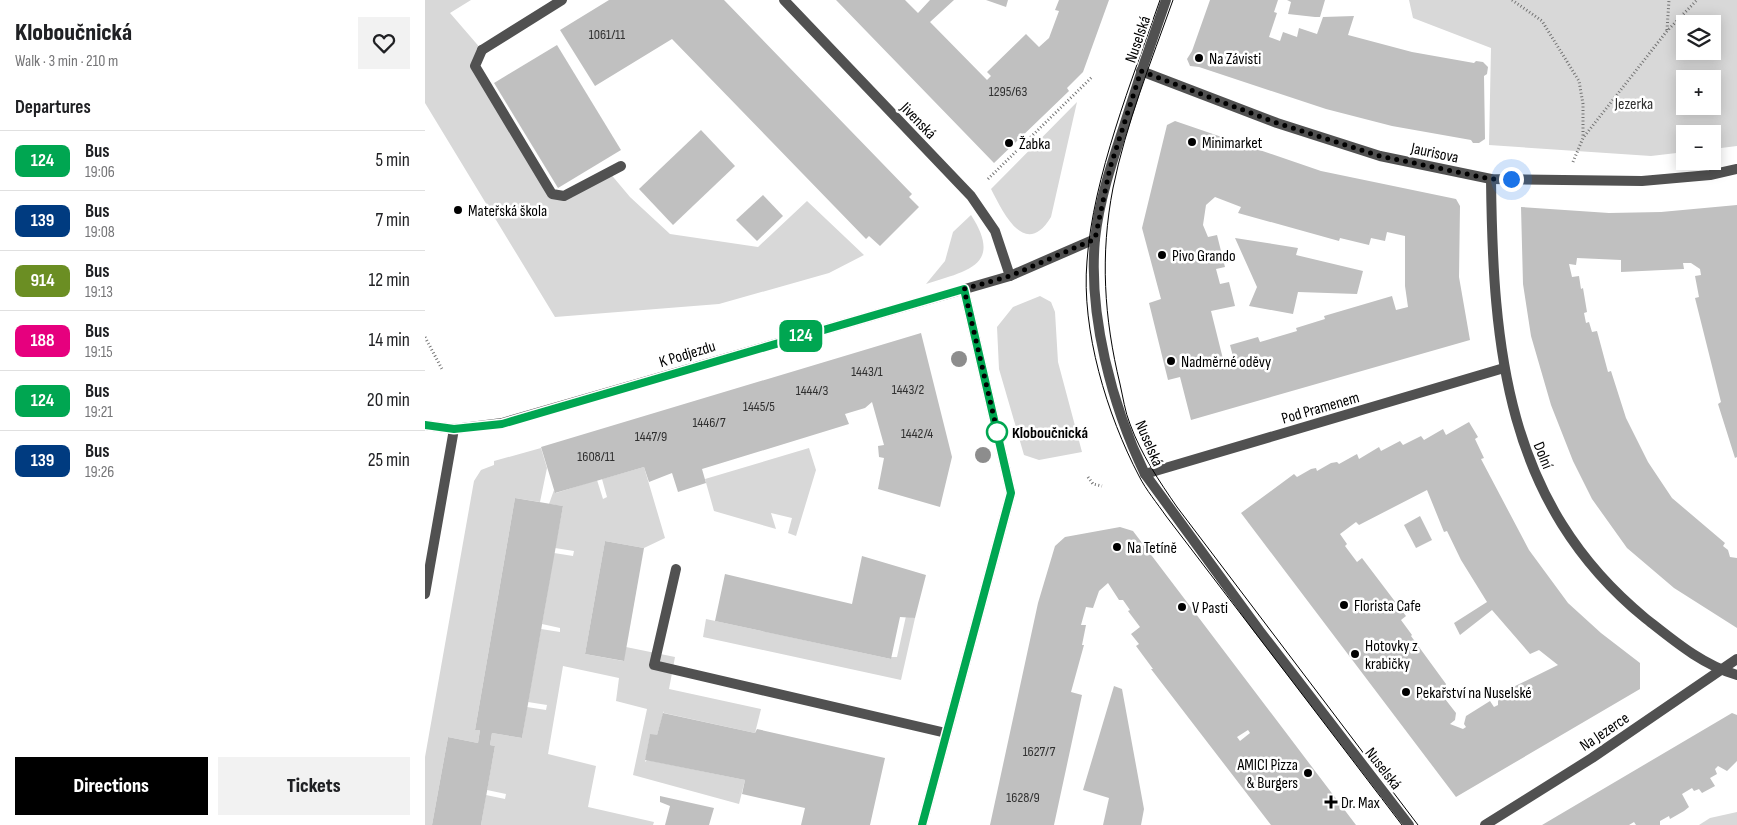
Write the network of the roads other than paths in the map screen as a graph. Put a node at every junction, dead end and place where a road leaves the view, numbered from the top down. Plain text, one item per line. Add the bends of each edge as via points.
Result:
1 (562, 0) edge
2 (784, 0) edge
3 (1166, 0) edge
4 (1141, 71) junction
5 (621, 166) dead end
6 (1737, 169) edge
7 (1491, 179) junction
8 (1095, 239) junction
9 (1010, 276) junction
10 (964, 289) junction
11 (1504, 368) junction
12 (425, 425) edge
13 (454, 429) junction
14 (1145, 474) junction
15 (676, 570) dead end
16 (425, 594) edge
17 (1737, 659) edge
18 (1718, 670) junction
19 (1737, 675) edge
20 (946, 733) junction
21 (921, 825) edge
22 (1409, 825) edge
23 (1485, 825) edge

1 - 5 street via 482,50 475,66 552,194 564,196
2 - 9 street, Jivenská via 971,196 995,231
3 - 4 street, Nuselská
4 - 7 street, Jaurisova via 1277,123 1380,156
4 - 8 street, Nuselská via 1110,168
6 - 7 street, Jaurisova via 1642,181
7 - 11 street, Dolní via 1492,269
8 - 9 street, K Podjezdu
8 - 14 street, Nuselská via 1097,315 1106,361 1131,446
9 - 10 street, K Podjezdu
10 - 13 street, K Podjezdu via 502,424
10 - 20 street via 1011,493
11 - 14 street, Pod Pramenem
11 - 18 street, Dolní via 1514,417 1531,466 1556,515 1581,553 1623,599 1669,638
12 - 13 street, K Podjezdu
13 - 16 street
14 - 22 street, Nuselská via 1253,622
15 - 20 street via 654,665
17 - 18 street, Na Jezerce
18 - 19 street, Dolní
18 - 23 street, Na Jezerce via 1592,758
20 - 21 street

